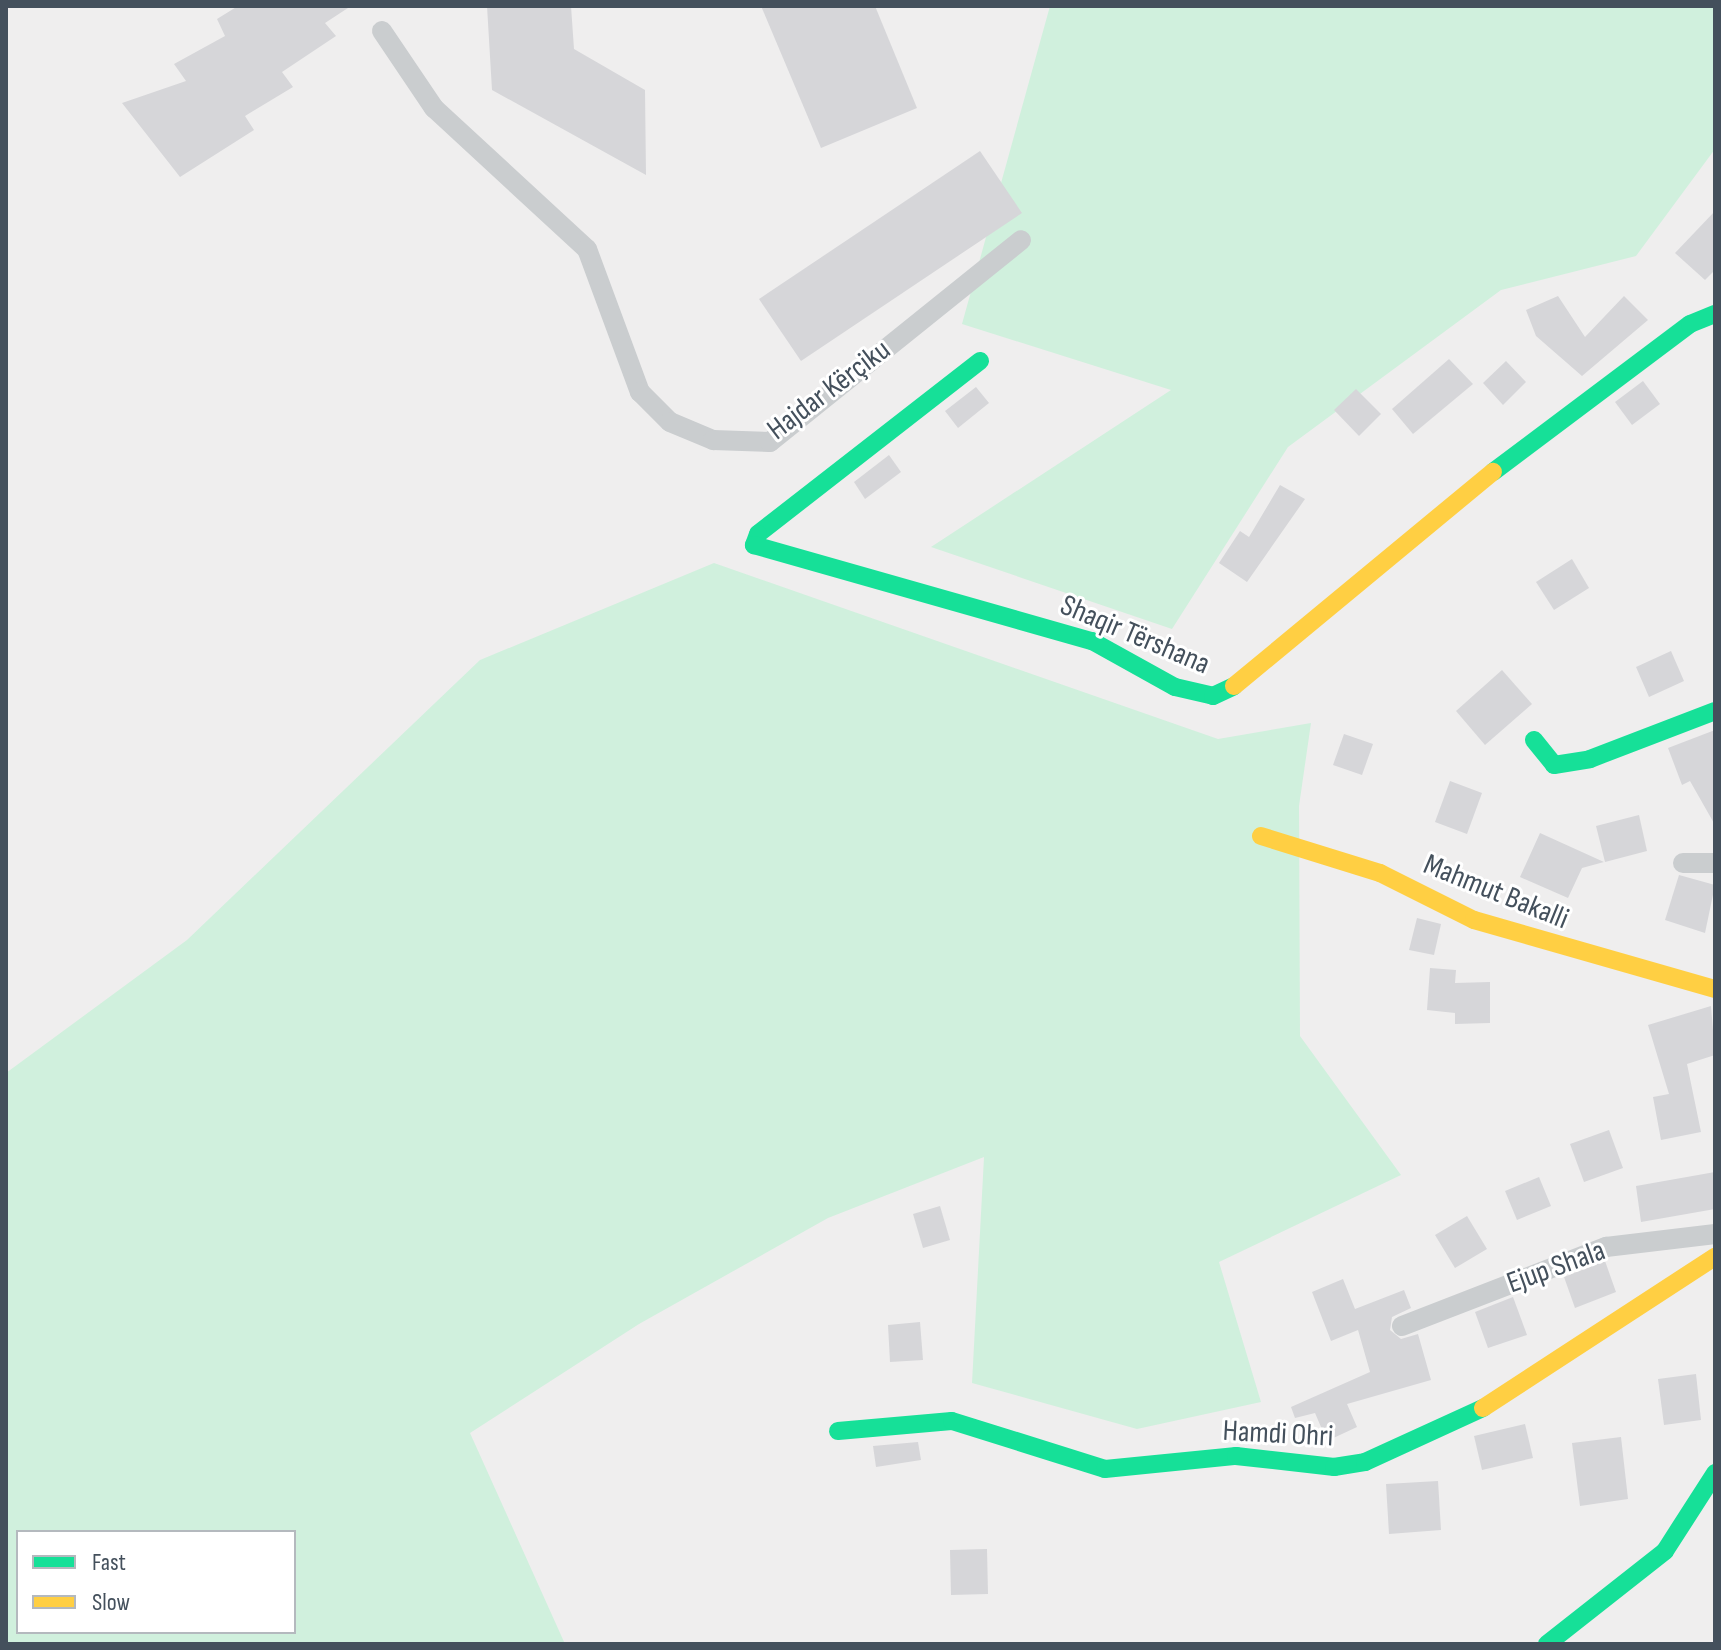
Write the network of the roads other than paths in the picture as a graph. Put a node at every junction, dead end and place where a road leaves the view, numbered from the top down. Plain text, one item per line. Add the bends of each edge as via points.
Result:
1 (382, 31) dead end
2 (1021, 240) dead end
3 (1715, 314) edge
4 (980, 361) dead end
5 (1715, 711) edge
6 (1534, 740) dead end
7 (1261, 836) dead end
8 (1683, 863) dead end
9 (1715, 863) edge
10 (1715, 989) edge
11 (1715, 1234) edge
12 (1715, 1257) edge
13 (1402, 1326) dead end
14 (838, 1431) dead end
15 (1715, 1473) edge
16 (1547, 1644) edge

1 - 2 street, Hajdar Kërçiku via 434,108 587,249 640,392 670,422 713,440 770,442
3 - 4 street, Shaqir Tërshana via 1690,324 1502,464 1255,676 1213,696 1175,687 1092,641 754,545 758,534
5 - 6 street via 1590,759 1554,765
7 - 10 street, Mahmut Bakalli via 1380,873 1474,920
8 - 9 street
11 - 13 street, Ejup Shala via 1606,1247
12 - 14 street, Hamdi Ohri via 1466,1419 1365,1462 1310,1466 1236,1456 1105,1469 952,1421
15 - 16 street via 1665,1551

